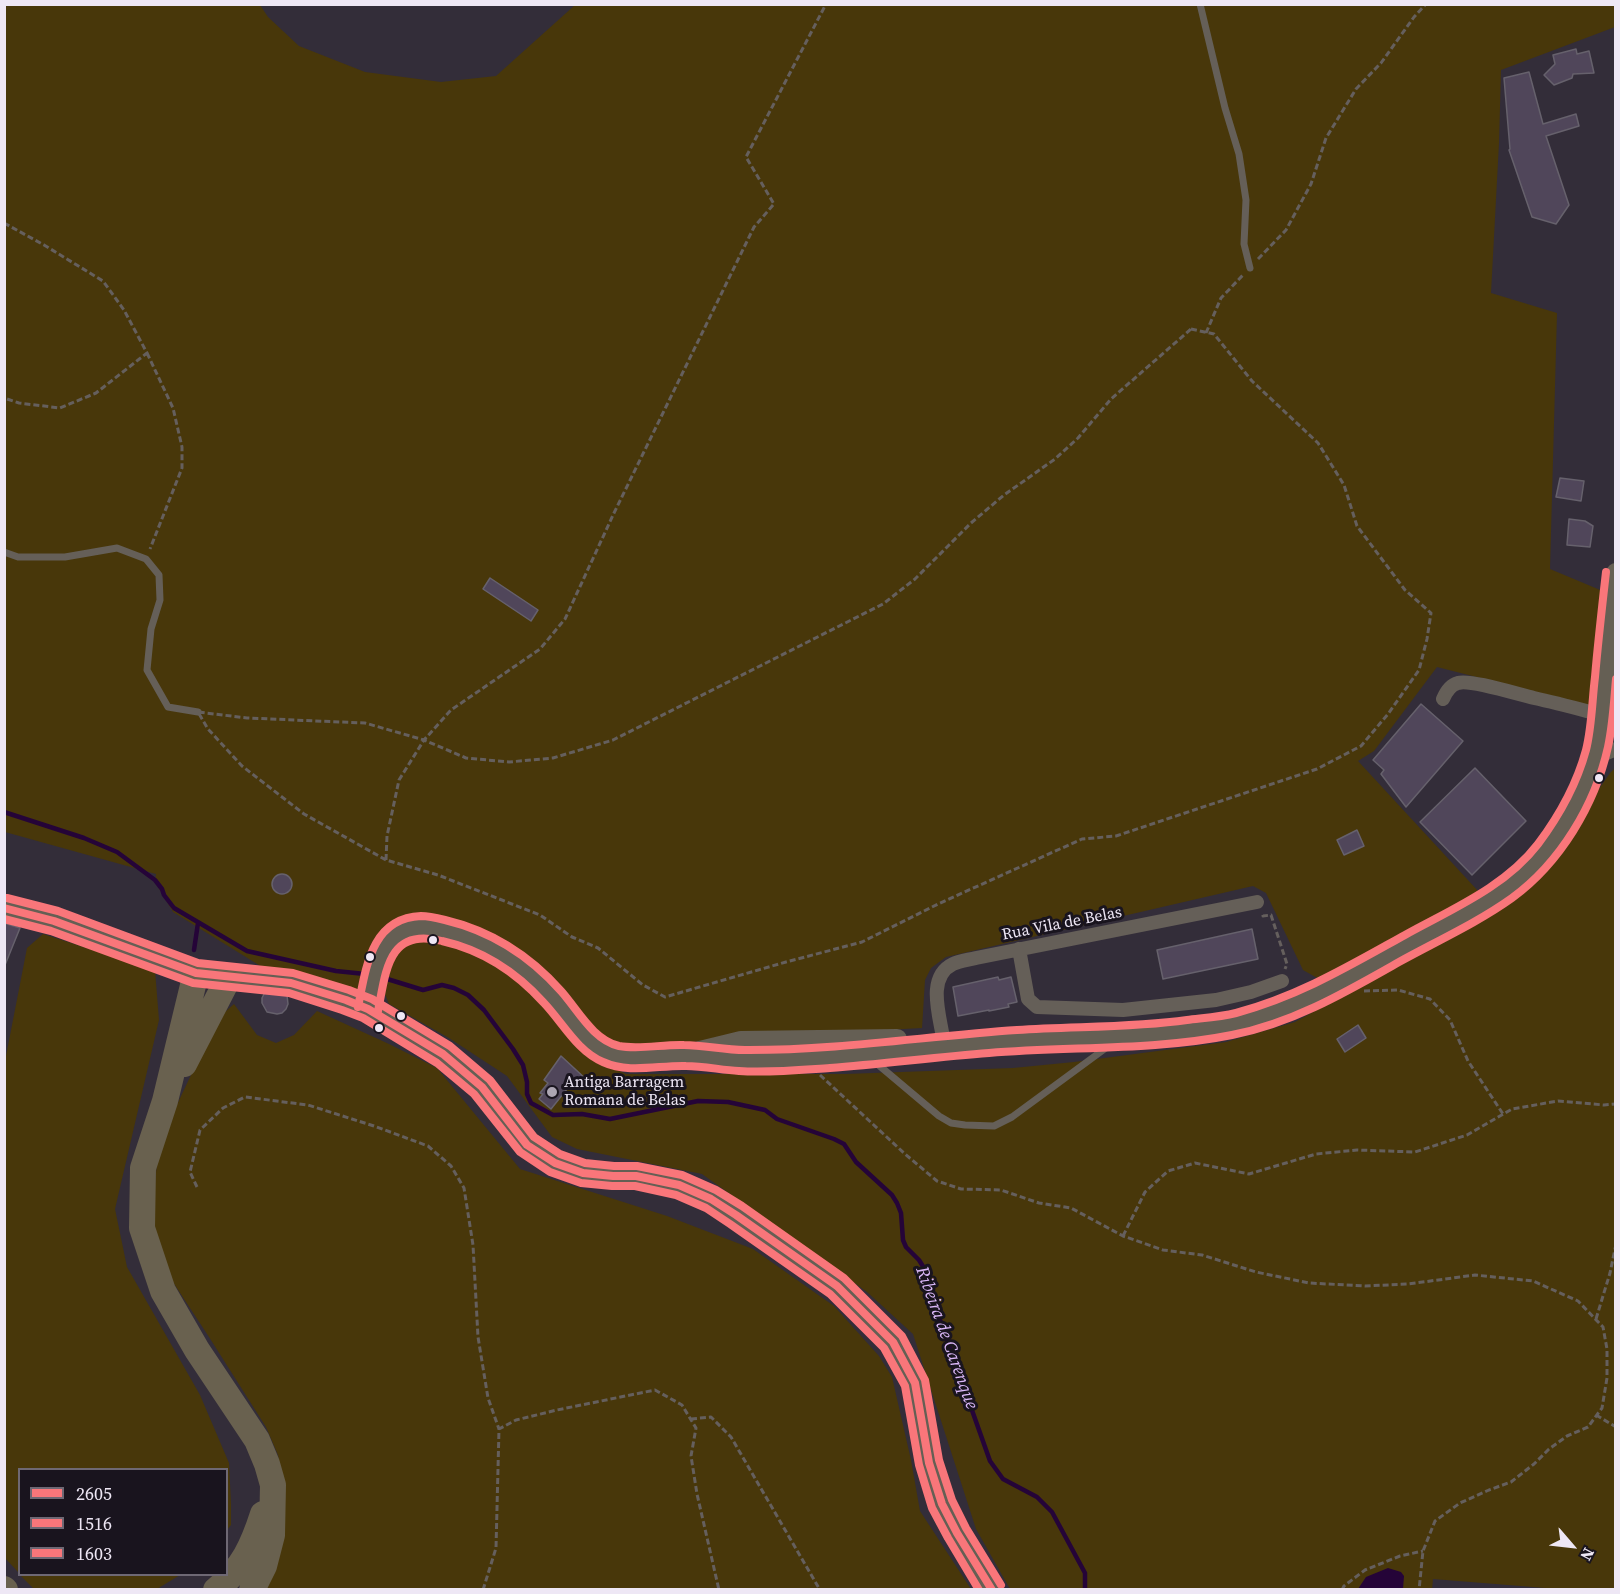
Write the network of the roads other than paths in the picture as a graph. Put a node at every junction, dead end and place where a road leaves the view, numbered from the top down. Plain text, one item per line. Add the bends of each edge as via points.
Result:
1 (1200, 4) edge
2 (1250, 268) road end
3 (4, 552) edge
4 (1616, 573) edge
5 (1443, 699) dead end
6 (198, 712) road end
7 (1602, 715) junction
8 (1616, 749) edge
9 (1595, 758) junction
10 (1257, 902) road end
11 (4, 908) edge
12 (1019, 949) junction
13 (196, 973) junction
14 (229, 977) junction
15 (1282, 981) road end
16 (368, 1009) junction
17 (1122, 1036) junction
18 (943, 1038) junction
19 (1023, 1040) junction
20 (684, 1054) junction
21 (865, 1054) junction
22 (165, 1101) junction
23 (273, 1485) junction
24 (216, 1590) edge
25 (252, 1590) edge
26 (992, 1590) edge

1 - 2 lane via 1239,154 1246,200 1244,244
3 - 6 lane via 18,557 65,557 117,548 146,559 159,575 160,600 151,629 147,670 168,707
4 - 7 street
5 - 7 street via 1452,686 1464,682
7 - 9 street
8 - 9 street
9 - 17 street via 1569,818 1542,856 1505,890 1479,906 1293,1006 1231,1025
10 - 12 street, Rua Vila de Belas
11 - 13 street via 54,921
12 - 15 street via 1028,999 1037,1007 1123,1010 1216,1000
12 - 18 street, Rua Vila de Belas via 952,964 940,975 936,994
13 - 14 street
13 - 22 highway
14 - 16 street via 291,983
14 - 22 highway
16 - 20 street via 385,947 403,930 428,927 480,942 510,959 605,1052 620,1057
16 - 26 street via 443,1054 482,1087 527,1144 555,1163 584,1173 636,1176 679,1185 711,1199 837,1286 893,1342 915,1383 929,1463 942,1504
17 - 19 street
17 - 21 lane via 994,1126 951,1123
18 - 19 street
18 - 20 street via 741,1041
19 - 21 street
20 - 21 street via 741,1061
22 - 23 highway via 143,1168 142,1228 163,1291 257,1440
23 - 24 highway via 245,1560
23 - 25 highway via 272,1535 264,1566

